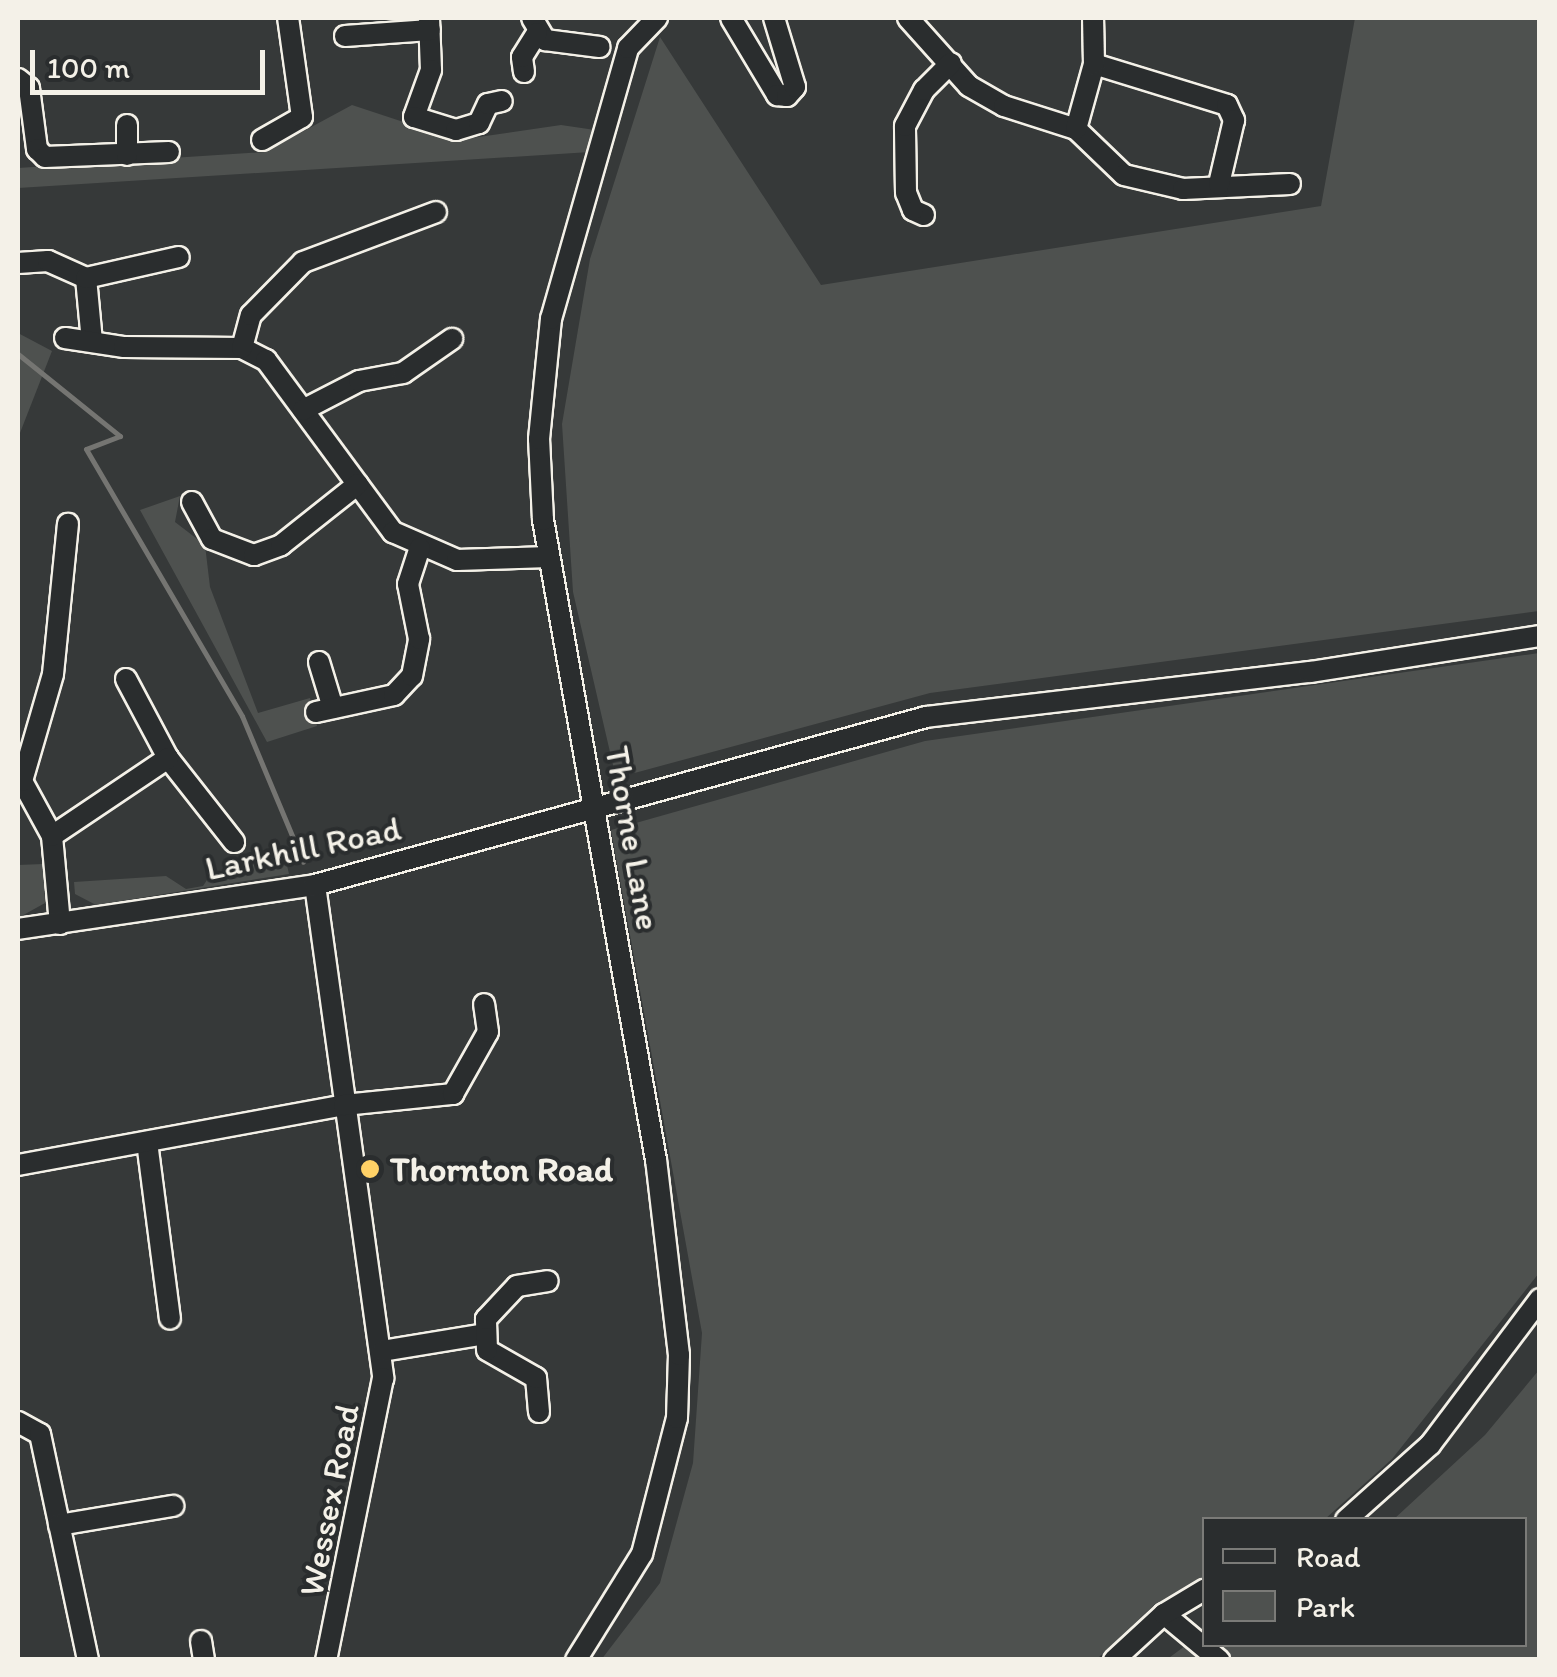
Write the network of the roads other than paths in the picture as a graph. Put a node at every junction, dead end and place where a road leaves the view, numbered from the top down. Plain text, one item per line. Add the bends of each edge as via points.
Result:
1 (288, 18) edge
2 (673, 18) edge
3 (731, 18) edge
4 (774, 18) edge
5 (908, 18) edge
6 (1093, 18) edge
7 (653, 20) edge
8 (430, 24) edge
9 (535, 25) edge
10 (345, 36) dead end
11 (600, 47) dead end
12 (951, 63) junction
13 (1094, 64) junction
14 (524, 72) dead end
15 (18, 79) edge
16 (502, 101) dead end
17 (126, 125) dead end
18 (1076, 128) junction
19 (262, 140) dead end
20 (170, 152) dead end
21 (127, 155) junction
22 (1218, 184) junction
23 (1290, 184) dead end
24 (436, 212) dead end
25 (924, 215) dead end
26 (179, 257) dead end
27 (18, 264) edge
28 (86, 278) junction
29 (66, 338) dead end
30 (452, 339) dead end
31 (92, 340) junction
32 (242, 348) junction
33 (302, 410) junction
34 (358, 484) junction
35 (190, 510) dead end
36 (68, 524) dead end
37 (420, 548) junction
38 (549, 557) junction
39 (1540, 636) edge
40 (320, 662) dead end
41 (126, 679) dead end
42 (168, 758) junction
43 (20, 782) edge
44 (598, 810) junction
45 (52, 836) junction
46 (234, 842) dead end
47 (315, 886) junction
48 (60, 924) junction
49 (18, 930) edge
50 (484, 1004) dead end
51 (344, 1105) junction
52 (147, 1142) junction
53 (18, 1166) edge
54 (548, 1281) dead end
55 (1540, 1299) edge
56 (170, 1319) dead end
57 (486, 1334) junction
58 (382, 1351) junction
59 (539, 1412) dead end
60 (18, 1422) edge
61 (173, 1506) dead end
62 (1349, 1517) edge
63 (59, 1525) junction
64 (1202, 1591) edge
65 (1164, 1614) junction
66 (1202, 1645) edge
67 (88, 1660) edge
68 (326, 1660) edge
69 (576, 1660) edge
70 (1114, 1660) edge

1 - 19 street via 302,117
2 - 7 street, Thorne Lane
3 - 4 street via 777,95 787,96 795,87
5 - 12 street
6 - 13 street
7 - 38 street, Thorne Lane via 628,48 551,320 539,482
8 - 10 street
8 - 16 street via 431,70 414,117 456,130 479,123 488,104
9 - 11 street via 545,40
9 - 14 street via 522,57
12 - 18 street via 970,86 1004,106
12 - 25 street via 924,90 905,126 906,193
13 - 18 street
13 - 22 street via 1227,105 1234,120
15 - 21 street via 28,88 36,149 45,157
17 - 21 street
18 - 22 street via 1124,175 1168,188
20 - 21 street
22 - 23 street
24 - 32 street via 303,262 252,315
26 - 28 street
27 - 28 street via 48,261
28 - 31 street
29 - 31 street
30 - 33 street via 403,373 360,381
31 - 32 street
32 - 33 street via 266,360
33 - 34 street
34 - 35 street via 281,545 254,555 212,540
34 - 37 street via 393,532
36 - 43 street via 53,674
37 - 38 street via 458,560
37 - 40 street via 408,584 419,639 412,676 394,696 324,710
38 - 44 street, Thorne Lane
39 - 44 street, Larkhill Road via 1310,672 926,717
41 - 42 street
42 - 45 street
42 - 46 street
43 - 45 street
44 - 47 street, Larkhill Road
44 - 69 street, Thorne Lane via 656,1160 677,1418 642,1554
45 - 48 street
47 - 48 street, Larkhill Road
47 - 51 street, Wessex Road
48 - 49 street, Larkhill Road
50 - 51 street via 488,1032 453,1094
51 - 52 street
51 - 58 street, Wessex Road
52 - 53 street
52 - 56 street
54 - 57 street via 517,1286 486,1319
55 - 62 street via 1430,1444
57 - 58 street
57 - 59 street via 487,1350 536,1378
58 - 68 street, Wessex Road via 383,1400
60 - 63 street via 40,1434
61 - 63 street
63 - 67 street
64 - 65 street
65 - 66 street
65 - 70 street

